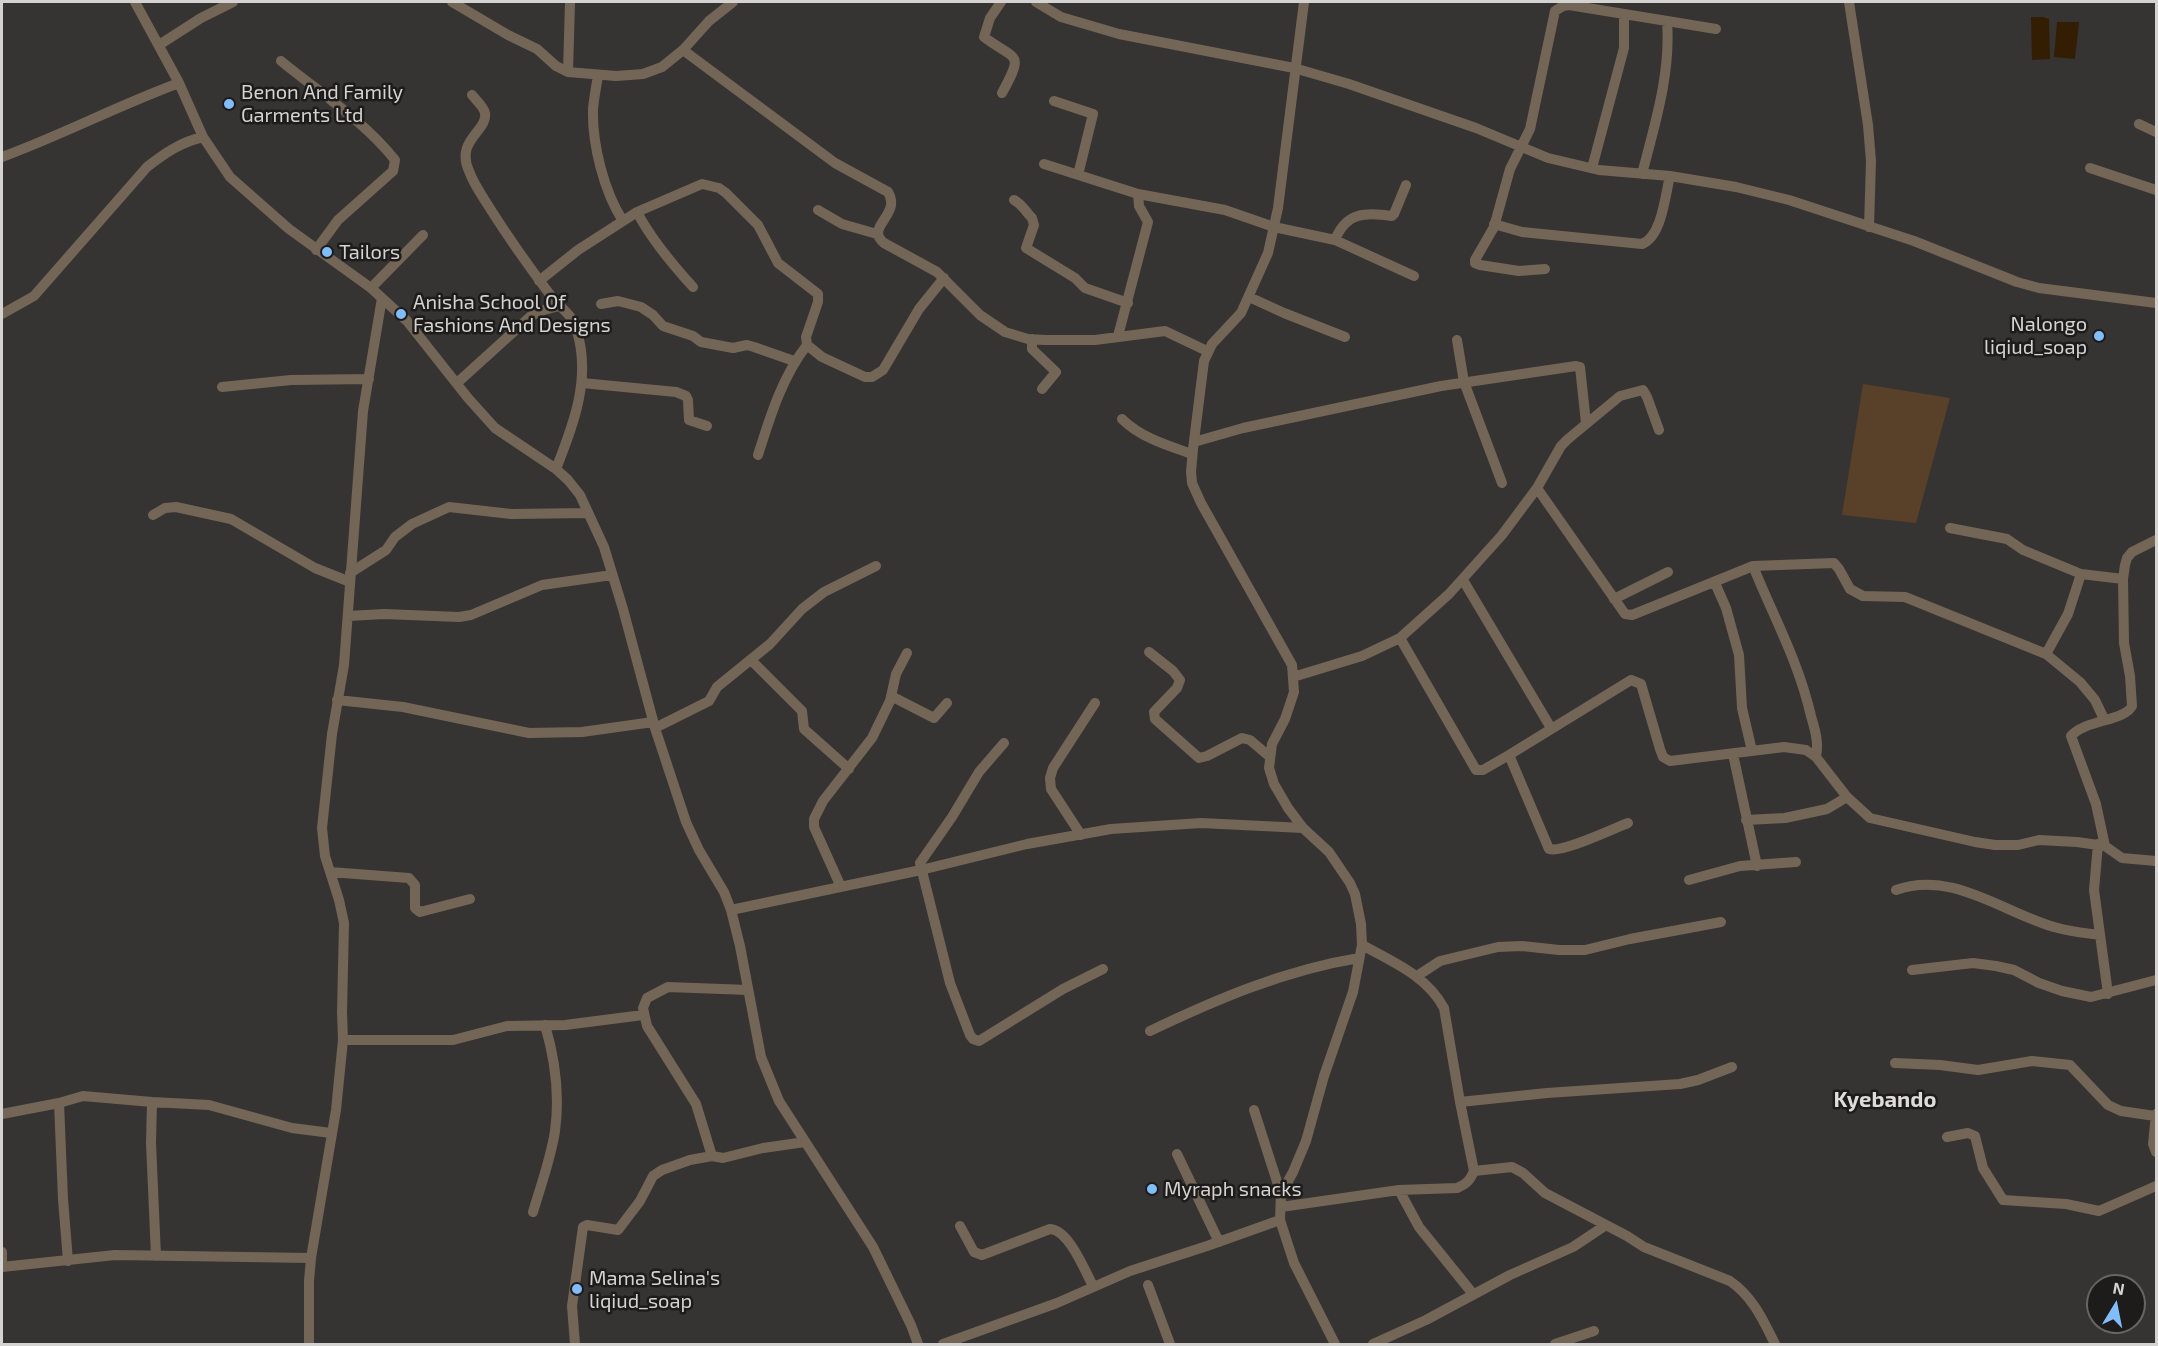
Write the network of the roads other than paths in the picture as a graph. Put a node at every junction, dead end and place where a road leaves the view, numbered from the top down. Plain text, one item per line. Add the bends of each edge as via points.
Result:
1 (233, 2) edge
2 (452, 2) edge
3 (570, 2) edge
4 (733, 2) edge
5 (1001, 2) edge
6 (1036, 2) edge
7 (1304, 2) edge
8 (1849, 2) edge
9 (140, 3) edge
10 (1624, 15) junction
11 (1667, 22) junction
12 (1716, 28) dead end
13 (159, 45) junction
14 (683, 50) junction
15 (281, 61) dead end
16 (1294, 68) junction
17 (568, 72) junction
18 (598, 76) junction
19 (179, 83) junction
20 (1002, 93) dead end
21 (472, 94) dead end
22 (1054, 102) dead end
23 (2139, 124) dead end
24 (2157, 132) edge
25 (202, 137) junction
26 (1522, 147) junction
27 (2, 157) edge
28 (1044, 164) dead end
29 (1592, 168) junction
30 (2090, 168) dead end
31 (1642, 174) junction
32 (1078, 175) junction
33 (1670, 176) junction
34 (1406, 185) dead end
35 (2157, 190) edge
36 (1138, 194) junction
37 (1014, 200) dead end
38 (818, 210) dead end
39 (637, 212) junction
40 (623, 221) junction
41 (1494, 224) junction
42 (1274, 227) junction
43 (1869, 227) junction
44 (877, 234) junction
45 (423, 235) dead end
46 (1335, 240) junction
47 (316, 249) junction
48 (1545, 269) dead end
49 (1414, 276) dead end
50 (944, 278) junction
51 (539, 281) junction
52 (693, 287) dead end
53 (371, 288) junction
54 (1249, 297) junction
55 (382, 298) junction
56 (1128, 303) junction
57 (2157, 303) edge
58 (602, 304) dead end
59 (559, 306) junction
60 (2, 314) edge
61 (1118, 336) junction
62 (1345, 337) dead end
63 (1032, 339) junction
64 (1457, 340) dead end
65 (807, 345) junction
66 (1207, 351) junction
67 (794, 361) junction
68 (369, 379) junction
69 (1464, 382) junction
70 (457, 383) junction
71 (582, 383) junction
72 (222, 387) dead end
73 (1042, 389) dead end
74 (1122, 419) dead end
75 (1586, 423) junction
76 (707, 426) dead end
77 (1659, 430) dead end
78 (1194, 442) junction
79 (1192, 454) junction
80 (758, 456) dead end
81 (556, 469) junction
82 (1502, 483) dead end
83 (1537, 488) junction
84 (588, 513) junction
85 (153, 515) dead end
86 (1950, 528) dead end
87 (2157, 540) edge
88 (876, 566) dead end
89 (1753, 566) junction
90 (1668, 572) dead end
91 (2081, 574) junction
92 (612, 575) junction
93 (350, 578) junction
94 (2123, 579) junction
95 (1462, 580) junction
96 (1715, 582) junction
97 (1614, 599) junction
98 (348, 616) junction
99 (1400, 638) junction
100 (1149, 652) dead end
101 (907, 653) dead end
102 (2046, 654) junction
103 (752, 661) junction
104 (1293, 677) junction
105 (891, 696) junction
106 (337, 700) junction
107 (1095, 703) dead end
108 (947, 704) dead end
109 (2104, 719) junction
110 (654, 725) junction
111 (1551, 728) junction
112 (1004, 742) dead end
113 (1752, 751) junction
114 (1733, 754) junction
115 (1509, 755) junction
116 (1270, 757) junction
117 (1816, 757) junction
118 (849, 769) junction
119 (1847, 797) junction
120 (1746, 820) junction
121 (1628, 823) dead end
122 (1303, 828) junction
123 (1081, 834) junction
124 (2101, 845) junction
125 (2157, 861) edge
126 (1796, 862) dead end
127 (1757, 866) junction
128 (921, 870) junction
129 (330, 872) junction
130 (1689, 880) dead end
131 (841, 887) junction
132 (1896, 890) dead end
133 (470, 899) dead end
134 (731, 910) junction
135 (1721, 922) dead end
136 (2100, 935) junction
137 (1362, 945) junction
138 (1359, 958) junction
139 (1103, 969) dead end
140 (1912, 970) dead end
141 (1417, 976) junction
142 (2157, 980) edge
143 (748, 990) junction
144 (2108, 994) junction
145 (644, 1015) junction
146 (545, 1025) junction
147 (1150, 1031) dead end
148 (343, 1040) junction
149 (1895, 1063) dead end
150 (1732, 1067) dead end
151 (152, 1102) junction
152 (1460, 1102) junction
153 (59, 1103) junction
154 (1254, 1110) dead end
155 (2, 1114) edge
156 (2156, 1115) edge
157 (331, 1133) junction
158 (1947, 1137) dead end
159 (805, 1142) junction
160 (2157, 1152) edge
161 (1177, 1154) dead end
162 (712, 1156) junction
163 (1474, 1170) junction
164 (2157, 1186) edge
165 (1399, 1191) junction
166 (1281, 1194) junction
167 (1281, 1207) junction
168 (533, 1212) dead end
169 (1280, 1220) junction
170 (1606, 1224) junction
171 (960, 1226) dead end
172 (1219, 1242) junction
173 (2, 1252) edge
174 (156, 1256) junction
175 (311, 1258) junction
176 (68, 1261) junction
177 (2, 1267) edge
178 (1148, 1285) dead end
179 (1093, 1286) junction
180 (1473, 1294) junction
181 (1594, 1331) dead end
182 (309, 1344) edge
183 (575, 1344) edge
184 (918, 1344) edge
185 (943, 1344) edge
186 (1170, 1344) edge
187 (1335, 1344) edge
188 (1373, 1344) edge
189 (1555, 1344) edge
190 (1775, 1344) edge

1 - 13 street
2 - 17 street via 537,49
3 - 17 street
4 - 14 street
5 - 20 street via 984,37 1011,52 1014,58 1014,72
6 - 16 street via 1061,17 1119,34
7 - 16 street
8 - 43 street via 1868,125
9 - 13 street
10 - 11 street
10 - 26 street via 1569,5 1555,11 1530,129
10 - 29 street via 1624,48
11 - 12 street
11 - 31 street via 1663,91
13 - 19 street
14 - 18 street via 643,74
14 - 44 street via 835,163 888,192 892,205
15 - 47 street via 379,140 395,160 393,171 338,220
16 - 26 street
16 - 42 street
17 - 18 street
18 - 40 street via 594,130 612,203
19 - 25 street
19 - 27 street
21 - 51 street via 485,114 467,144 468,171
22 - 32 street via 1093,114
23 - 24 street
25 - 47 street via 230,177
25 - 60 street via 185,141 147,166 34,296
26 - 29 street via 1548,158
26 - 41 street via 1510,169
28 - 32 street
29 - 31 street
30 - 35 street
31 - 33 street
32 - 36 street
33 - 41 street via 1657,230 1642,244 1522,232
33 - 43 street via 1768,195
34 - 46 street via 1392,216 1358,215 1343,225
36 - 42 street via 1225,210
36 - 56 street via 1138,206 1149,222
37 - 56 street via 1034,225 1026,248 1085,288
38 - 44 street via 842,224
39 - 40 street
39 - 52 street
39 - 65 street via 702,184 726,193 758,225 777,263 818,294
40 - 51 street
41 - 48 street via 1475,263 1519,271
42 - 46 street
42 - 54 street via 1262,270
43 - 57 street via 2039,288
44 - 50 street via 884,243
45 - 53 street
46 - 49 street
47 - 53 street
50 - 63 street via 992,324
50 - 65 street via 919,309 878,375 865,377 822,357
51 - 59 street
53 - 55 street
54 - 62 street
54 - 66 street via 1241,313
55 - 68 street
55 - 70 street via 407,321
56 - 61 street
58 - 67 street via 618,301 641,307 663,326 701,342 733,348 747,345
59 - 70 street via 531,316
59 - 71 street via 576,327
61 - 63 street via 1095,340
61 - 66 street via 1165,331
63 - 73 street via 1032,349 1056,372
64 - 69 street
65 - 67 street
66 - 78 street
67 - 80 street
68 - 72 street via 291,380
68 - 93 street
69 - 75 street via 1578,366
69 - 78 street via 1243,428
69 - 82 street
70 - 81 street via 495,428
71 - 76 street via 682,394 688,400 689,420
71 - 81 street via 579,406
74 - 79 street via 1148,438
75 - 77 street via 1620,396 1643,390
75 - 83 street via 1561,446
78 - 79 street
79 - 104 street via 1196,493 1286,651
81 - 84 street via 580,495
83 - 95 street
83 - 97 street
84 - 92 street
84 - 93 street via 511,514 449,507 412,524
85 - 93 street via 165,507 176,507 231,519 315,568
86 - 91 street via 2007,539 2023,550
87 - 94 street via 2132,552
88 - 103 street via 824,592
89 - 96 street
89 - 102 street via 1834,563 1850,590 1863,596 1905,597
89 - 117 street via 1804,684 1817,739
90 - 97 street
91 - 94 street
91 - 102 street via 2068,614
92 - 98 street via 542,585 459,617
92 - 110 street
93 - 98 street
94 - 109 street via 2124,643 2132,706 2126,714
95 - 99 street
95 - 111 street
96 - 97 street via 1632,615 1625,614
96 - 113 street via 1739,655 1742,708
98 - 106 street
99 - 104 street via 1362,656
99 - 115 street via 1473,768 1483,770
100 - 116 street via 1180,680 1154,712 1155,719 1169,734 1199,758 1242,738
101 - 105 street
102 - 109 street via 2080,682
103 - 110 street via 717,687 709,701
103 - 118 street via 798,707 804,729
104 - 116 street via 1291,704
105 - 108 street via 934,718
105 - 118 street via 872,738
106 - 110 street via 404,707 529,733
106 - 129 street via 322,828
107 - 123 street via 1050,778 1051,789
109 - 124 street via 2071,736 2096,804
110 - 134 street via 686,822
111 - 114 street via 1635,680 1641,684 1663,757 1674,761
111 - 115 street
112 - 128 street via 979,772 920,861
113 - 114 street
113 - 117 street via 1793,748
114 - 120 street
115 - 121 street via 1549,849 1555,851
116 - 122 street via 1274,784
117 - 119 street
118 - 131 street via 813,822
119 - 120 street via 1827,809 1785,818
119 - 124 street via 1870,818 1949,837 1995,845 2039,840
120 - 127 street
122 - 123 street via 1201,823
122 - 137 street via 1329,852 1350,883
123 - 128 street
124 - 125 street via 2122,858
124 - 136 street via 2094,890
126 - 127 street
127 - 130 street via 1740,866
128 - 131 street
128 - 139 street via 950,983 973,1039 979,1041
129 - 133 street via 409,878 415,885 415,908 420,912
129 - 148 street via 344,924
131 - 134 street
132 - 136 street via 1911,884 1936,884 2058,928
134 - 143 street
135 - 141 street via 1585,950 1498,946 1440,961
136 - 144 street
137 - 138 street
137 - 141 street
138 - 147 street via 1320,965 1246,989
138 - 166 street via 1353,992 1306,1141
140 - 144 street via 1973,963 2014,970 2077,995
141 - 152 street via 1444,1008
142 - 144 street
143 - 145 street via 668,987 647,998
143 - 159 street via 761,1057 779,1101
145 - 146 street
145 - 162 street via 658,1045 696,1104
146 - 148 street via 507,1026 453,1040
146 - 168 street via 554,1054 555,1130
148 - 157 street
149 - 156 street via 1978,1070 2032,1061 2070,1065 2108,1105 2121,1111
150 - 152 street via 1680,1084
151 - 153 street via 83,1096
151 - 157 street via 209,1105 292,1128
151 - 174 street
152 - 163 street
153 - 155 street
153 - 176 street
154 - 166 street
156 - 160 street via 2153,1144
157 - 175 street
158 - 164 street via 1968,1133 1976,1136 1983,1168 2003,1200 2066,1204 2099,1211
159 - 162 street via 723,1158
159 - 184 street via 873,1247
161 - 172 street
162 - 183 street via 675,1164 653,1176 618,1230 584,1227 572,1306
163 - 165 street via 1471,1179 1457,1188
163 - 170 street via 1512,1167 1545,1193
165 - 167 street
165 - 180 street via 1419,1227
166 - 167 street
167 - 169 street
169 - 172 street
169 - 187 street via 1294,1263
170 - 180 street via 1573,1247
170 - 190 street via 1644,1247 1716,1274 1743,1290
171 - 179 street via 974,1252 982,1255 1055,1229 1065,1236
172 - 179 street
173 - 177 street
174 - 175 street
174 - 176 street via 115,1255
175 - 182 street
176 - 177 street
178 - 186 street
179 - 185 street
180 - 188 street
181 - 189 street

